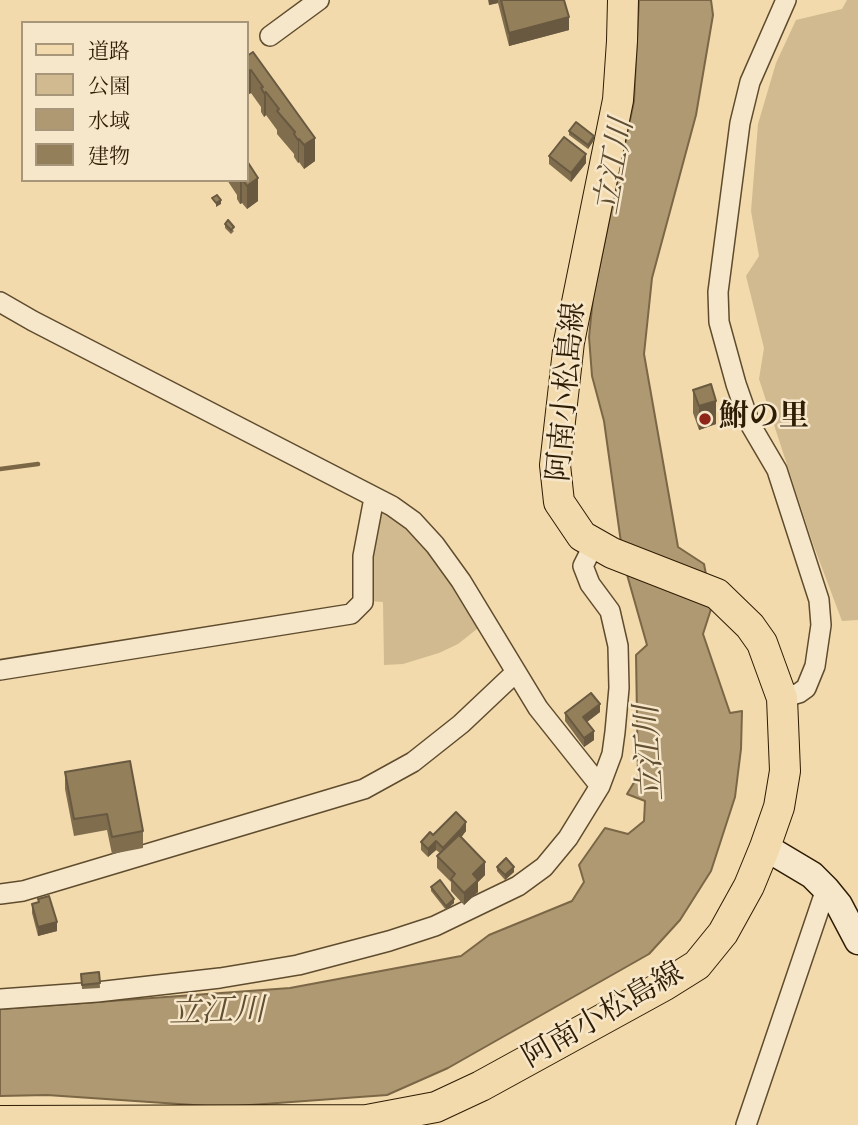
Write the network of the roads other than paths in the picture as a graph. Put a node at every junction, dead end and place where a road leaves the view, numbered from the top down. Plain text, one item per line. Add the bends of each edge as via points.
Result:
1 (319, 0) edge
2 (622, 0) edge
3 (786, 0) edge
4 (271, 36) dead end
5 (0, 302) edge
6 (374, 498) junction
7 (603, 548) junction
8 (0, 670) edge
9 (515, 673) junction
10 (782, 698) junction
11 (600, 786) junction
12 (765, 847) junction
13 (826, 889) junction
14 (0, 894) edge
15 (858, 941) edge
16 (0, 999) edge
17 (0, 1121) edge
18 (746, 1125) edge

1 - 4 street
2 - 7 main road, 阿南小松島線 via 618,100 569,342 555,465 559,502 582,536
3 - 10 street via 750,82 740,122 718,292 719,322 736,384 750,424 777,470 819,600 821,625 815,666 806,688
5 - 6 street
6 - 8 street via 363,556 363,602 351,614
6 - 9 street via 413,521 435,545 488,623
7 - 10 main road, 阿南小松島線 via 718,594 762,643
7 - 11 street via 583,566 610,611 618,646 612,754
9 - 11 street
9 - 14 street via 413,762 364,789
10 - 12 main road, 阿南小松島線 via 785,771
11 - 16 street via 544,867 518,886 435,926 298,965 97,992
12 - 13 main road
12 - 17 main road, 阿南小松島線 via 723,933 697,965 493,1080 436,1107 367,1120
13 - 15 main road
13 - 18 street

